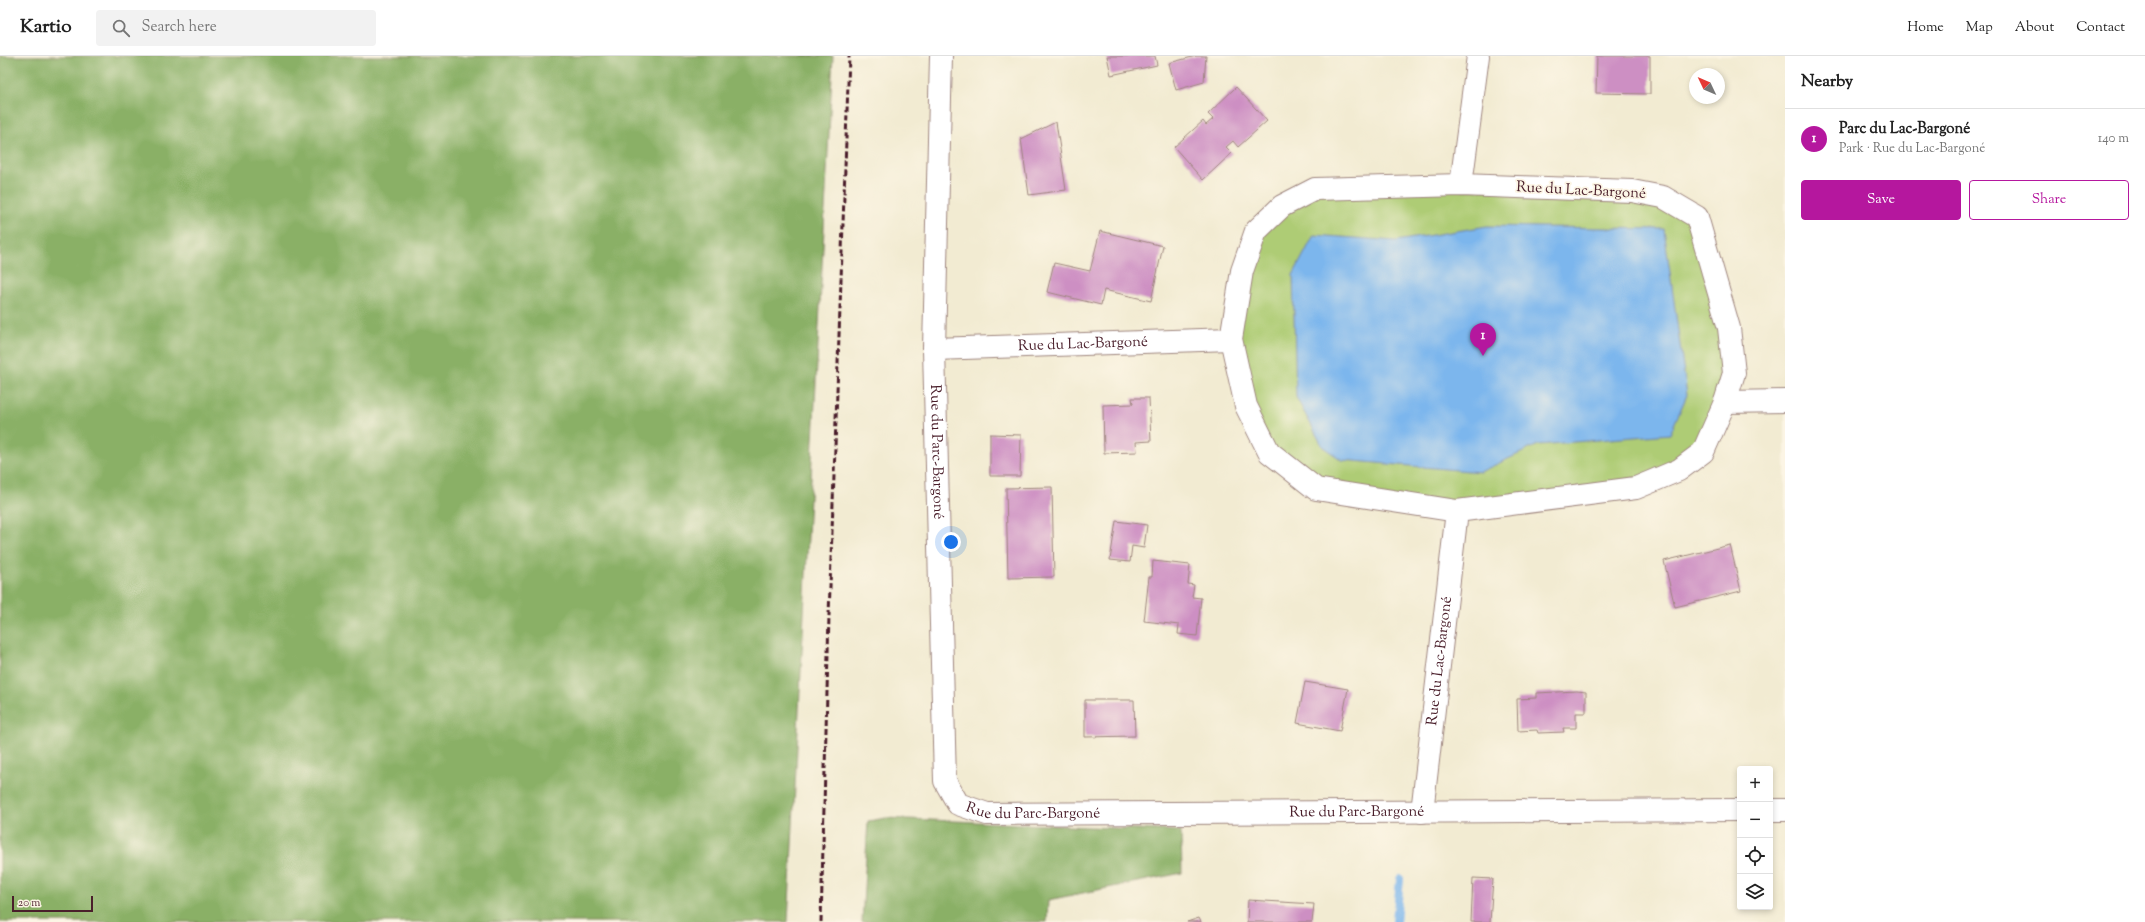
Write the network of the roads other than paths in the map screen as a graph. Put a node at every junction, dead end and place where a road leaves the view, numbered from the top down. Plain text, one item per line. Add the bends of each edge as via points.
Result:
1 (941, 56) edge
2 (1478, 56) edge
3 (1461, 185) junction
4 (1231, 339) junction
5 (934, 349) junction
6 (1785, 401) edge
7 (1725, 402) junction
8 (1457, 511) junction
9 (1737, 810) edge
10 (1773, 810) edge
11 (1785, 810) edge
12 (1422, 812) junction

1 - 5 street, Rue du Parc-Bargoné
2 - 3 street
3 - 4 street, Rue du Lac-Bargoné via 1315,189 1282,206 1256,231 1242,272
3 - 7 street, Rue du Lac-Bargoné via 1632,192 1663,197 1696,217 1729,328 1734,373
4 - 5 street, Rue du Lac-Bargoné
4 - 8 street, Rue du Lac-Bargoné via 1246,406 1269,452 1316,489
5 - 12 street, Rue du Parc-Bargoné via 945,781 958,804 987,814
6 - 7 street
7 - 8 street, Rue du Lac-Bargoné via 1703,452 1679,470 1636,488
8 - 12 street, Rue du Lac-Bargoné
9 - 12 street, Rue du Parc-Bargoné
10 - 11 street

